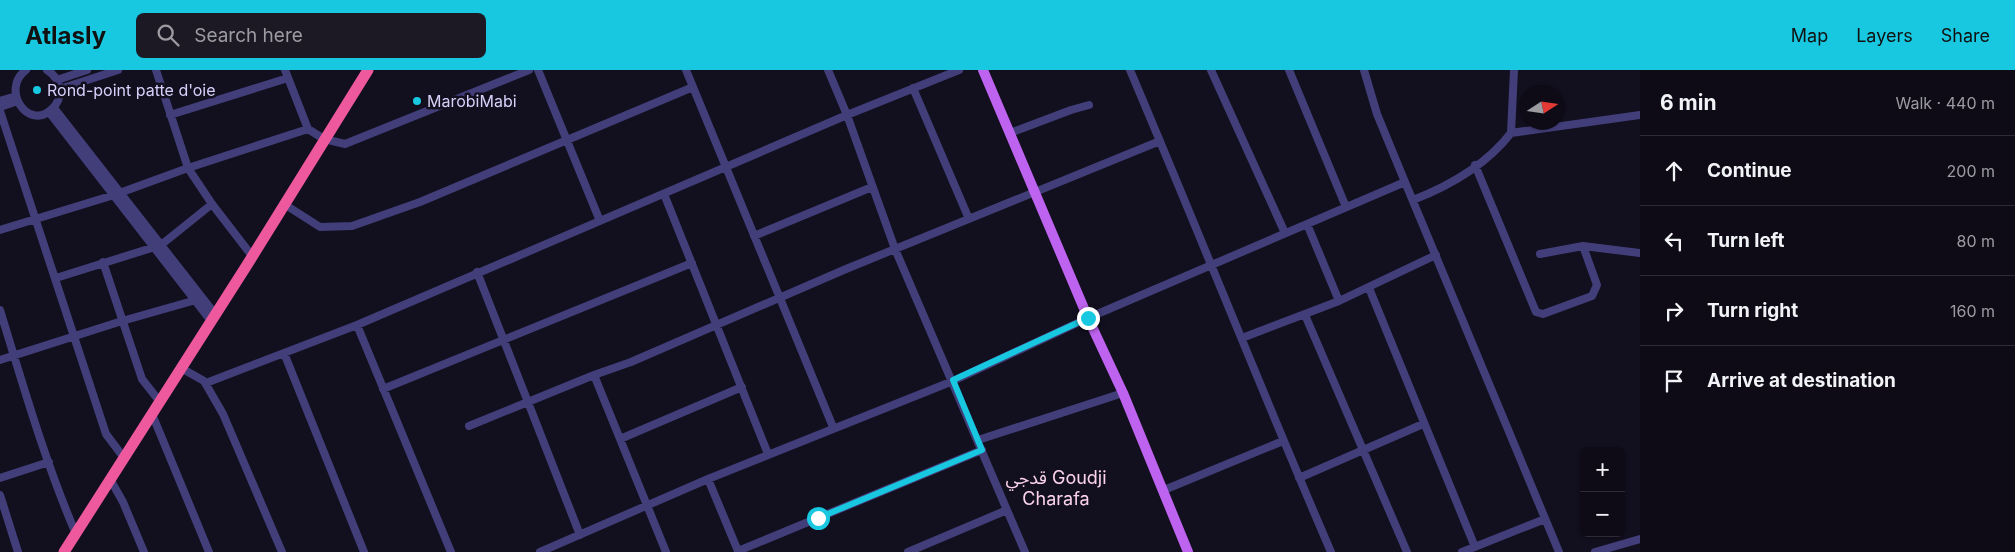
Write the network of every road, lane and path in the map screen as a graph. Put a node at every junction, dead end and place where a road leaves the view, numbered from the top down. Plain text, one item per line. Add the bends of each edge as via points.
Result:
1 (26, 70) edge
2 (47, 70) edge
3 (87, 70) edge
4 (118, 70) edge
5 (156, 70) edge
6 (368, 70) edge
7 (529, 70) edge
8 (538, 70) edge
9 (686, 70) edge
10 (828, 70) edge
11 (959, 70) edge
12 (983, 70) edge
13 (1130, 70) edge
14 (1211, 70) edge
15 (1289, 70) edge
16 (1364, 70) edge
17 (1514, 70) edge
18 (287, 74) edge
19 (57, 80) junction
20 (693, 87) junction
21 (913, 88) junction
22 (60, 89) junction
23 (14, 100) junction
24 (0, 101) edge
25 (1089, 105) dead end
26 (0, 109) edge
27 (51, 110) junction
28 (170, 115) junction
29 (847, 115) junction
30 (1640, 115) edge
31 (308, 129) junction
32 (1010, 133) junction
33 (1511, 133) junction
34 (324, 139) junction
35 (567, 139) junction
36 (1160, 141) junction
37 (1475, 166) junction
38 (188, 168) junction
39 (725, 168) junction
40 (1405, 182) junction
41 (872, 187) junction
42 (1036, 191) junction
43 (117, 194) junction
44 (664, 194) junction
45 (1413, 200) junction
46 (212, 204) junction
47 (284, 204) junction
48 (1346, 207) junction
49 (36, 218) junction
50 (969, 219) junction
51 (600, 221) junction
52 (1307, 224) junction
53 (0, 230) edge
54 (1285, 233) junction
55 (754, 236) junction
56 (158, 246) junction
57 (1583, 246) junction
58 (895, 249) junction
59 (1640, 253) edge
60 (1436, 254) junction
61 (1540, 254) dead end
62 (252, 256) junction
63 (103, 262) junction
64 (692, 263) junction
65 (1212, 265) junction
66 (477, 272) junction
67 (56, 278) junction
68 (1369, 288) junction
69 (198, 298) junction
70 (780, 298) junction
71 (1339, 301) junction
72 (0, 310) edge
73 (1305, 315) junction
74 (213, 317) junction
75 (1088, 318) junction
76 (122, 321) junction
77 (718, 324) junction
78 (357, 325) junction
79 (75, 336) junction
80 (1242, 338) junction
81 (503, 339) junction
82 (284, 353) junction
83 (14, 356) junction
84 (0, 360) edge
85 (181, 368) junction
86 (594, 375) junction
87 (953, 380) junction
88 (206, 384) junction
89 (742, 387) junction
90 (383, 389) junction
91 (1123, 393) junction
92 (160, 402) junction
93 (528, 402) junction
94 (152, 414) junction
95 (1423, 424) junction
96 (469, 426) dead end
97 (833, 427) junction
98 (620, 439) junction
99 (978, 440) junction
100 (1283, 441) junction
101 (982, 450) junction
102 (1363, 451) junction
103 (768, 454) junction
104 (124, 458) junction
105 (49, 462) junction
106 (0, 478) edge
107 (1300, 478) junction
108 (110, 479) junction
109 (708, 479) junction
110 (1164, 490) junction
111 (0, 495) edge
112 (647, 506) junction
113 (1007, 510) junction
114 (1545, 519) junction
115 (76, 534) junction
116 (580, 534) junction
117 (1640, 539) edge
118 (1475, 547) junction
119 (18, 552) edge
120 (64, 552) edge
121 (144, 552) edge
122 (209, 552) edge
123 (282, 552) edge
124 (364, 552) edge
125 (451, 552) edge
126 (540, 552) edge
127 (666, 552) edge
128 (738, 552) edge
129 (908, 552) edge
130 (1025, 552) edge
131 (1188, 552) edge
132 (1331, 552) edge
133 (1407, 552) edge
134 (1462, 552) edge
135 (1559, 552) edge
136 (1595, 552) edge

1 - 23 street via 15,82
2 - 19 street
3 - 19 street
4 - 22 street
5 - 28 street
6 - 34 highway
7 - 34 street via 352,143
8 - 35 street
9 - 20 street
10 - 29 street
11 - 21 street
12 - 32 main road
13 - 36 street
14 - 54 street
15 - 48 street
16 - 40 street via 1377,114
17 - 33 street
18 - 28 street
18 - 31 street
19 - 22 street
20 - 35 street
20 - 39 street
21 - 29 street
21 - 50 street
22 - 27 street via 59,99
23 - 24 street
23 - 26 street
23 - 27 street via 20,109 34,115
25 - 32 street
26 - 49 street
27 - 43 street
28 - 38 street
29 - 39 street
29 - 41 street
30 - 33 street
31 - 34 street
31 - 38 street
32 - 42 main road
33 - 37 street
34 - 47 highway
35 - 47 street via 420,202 352,226 320,227
35 - 51 street
36 - 42 street
36 - 65 street
37 - 45 street via 1443,187
37 - 57 street via 1536,312 1543,314 1592,296 1597,285
38 - 43 street
38 - 46 street
39 - 44 street
39 - 55 street
40 - 45 street
40 - 48 street
41 - 55 street
41 - 58 street
42 - 50 street
42 - 75 main road
43 - 49 street
43 - 56 street
44 - 51 street
44 - 64 street
45 - 60 street
46 - 56 street
46 - 62 street
47 - 62 highway
48 - 52 street
49 - 53 street
49 - 67 street
50 - 58 street
51 - 66 street
52 - 54 street
52 - 71 street
54 - 65 street
55 - 70 street
56 - 63 street
56 - 69 street
57 - 59 street
57 - 61 street
58 - 70 street
58 - 87 street
60 - 68 street
60 - 114 street
62 - 74 highway
63 - 67 street
63 - 76 street
64 - 77 street
64 - 81 street
65 - 75 street
65 - 80 street
66 - 78 street
66 - 81 street
67 - 79 street
68 - 71 street
68 - 95 street
69 - 74 street
69 - 76 street
70 - 77 street
70 - 97 street
71 - 73 street
72 - 83 street
73 - 80 street
73 - 102 street
74 - 85 highway
75 - 87 street
75 - 91 main road
76 - 79 street
76 - 92 street via 142,379
77 - 86 street
77 - 89 street
78 - 82 street
78 - 90 street
79 - 83 street
79 - 104 street via 106,434
80 - 100 street
81 - 90 street
81 - 93 street
82 - 88 street
82 - 124 street
83 - 84 street
83 - 105 street
85 - 88 street
85 - 92 highway
86 - 93 street
86 - 98 street
87 - 97 street
87 - 99 street
88 - 123 street via 223,414
89 - 98 street
89 - 103 street
90 - 125 street
91 - 99 street
91 - 110 main road
92 - 94 highway
93 - 96 street
93 - 116 street
94 - 104 highway
94 - 122 street
95 - 102 street
95 - 118 street
97 - 103 street
98 - 112 street
99 - 101 street
100 - 107 street
100 - 110 street
101 - 113 street
101 - 128 street
102 - 107 street
102 - 133 street
103 - 109 street
104 - 108 highway
105 - 106 street
105 - 115 street
107 - 132 street
108 - 115 highway
108 - 121 street
109 - 112 street
109 - 128 street
110 - 131 main road
111 - 119 street
112 - 116 street
112 - 127 street
113 - 129 street
113 - 130 street
114 - 118 street
114 - 135 street
115 - 120 highway
116 - 126 street
117 - 136 street
118 - 134 street

